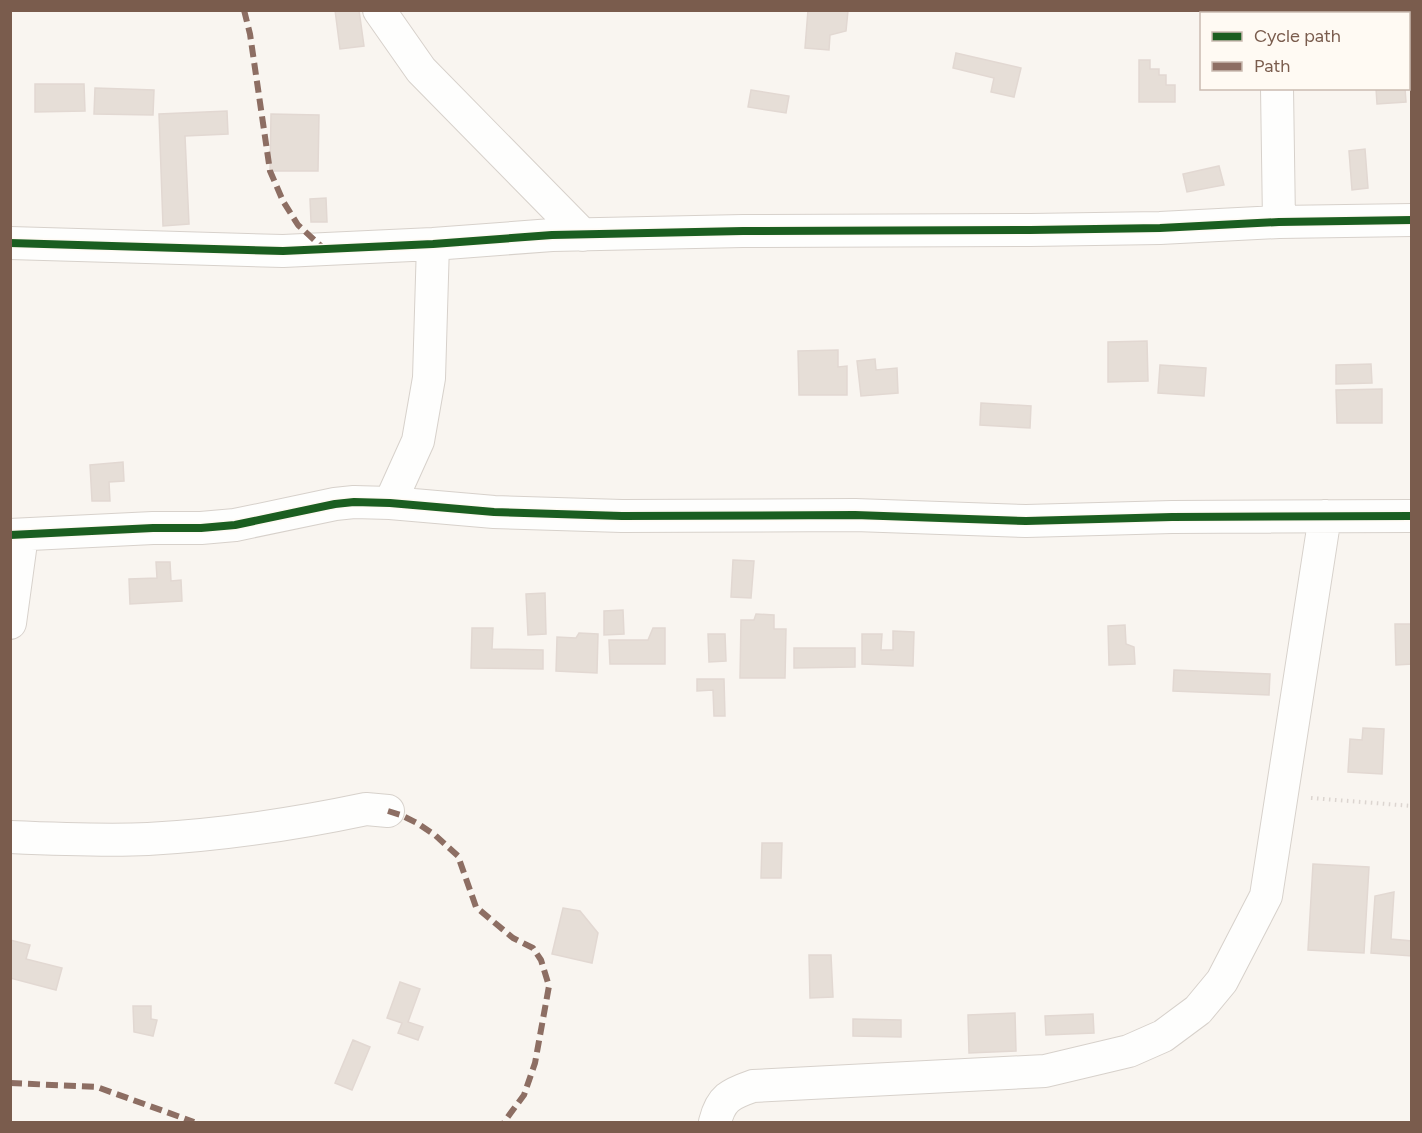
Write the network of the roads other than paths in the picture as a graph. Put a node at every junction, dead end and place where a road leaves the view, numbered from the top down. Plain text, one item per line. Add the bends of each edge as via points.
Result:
1 (379, 10) edge
2 (1277, 90) edge
3 (1412, 220) edge
4 (1279, 222) junction
5 (583, 234) junction
6 (10, 243) edge
7 (433, 244) junction
8 (390, 503) junction
9 (1325, 516) junction
10 (1412, 516) edge
11 (16, 535) edge
12 (10, 622) edge
13 (388, 811) dead end
14 (10, 837) edge
15 (716, 1122) edge

1 - 5 street via 421,70
2 - 4 street
3 - 4 street
4 - 5 street via 1101,229
5 - 7 street
6 - 7 street via 283,250
7 - 8 street via 429,378 418,441
8 - 9 street via 494,512 622,516 855,515 1026,521
8 - 11 street via 334,504 235,525 201,528
9 - 10 street
9 - 15 street via 1266,896 1222,981 1198,1010 1163,1036 1129,1051 1045,1071 753,1086 722,1103
11 - 12 street
13 - 14 street via 366,809 221,832 150,838

